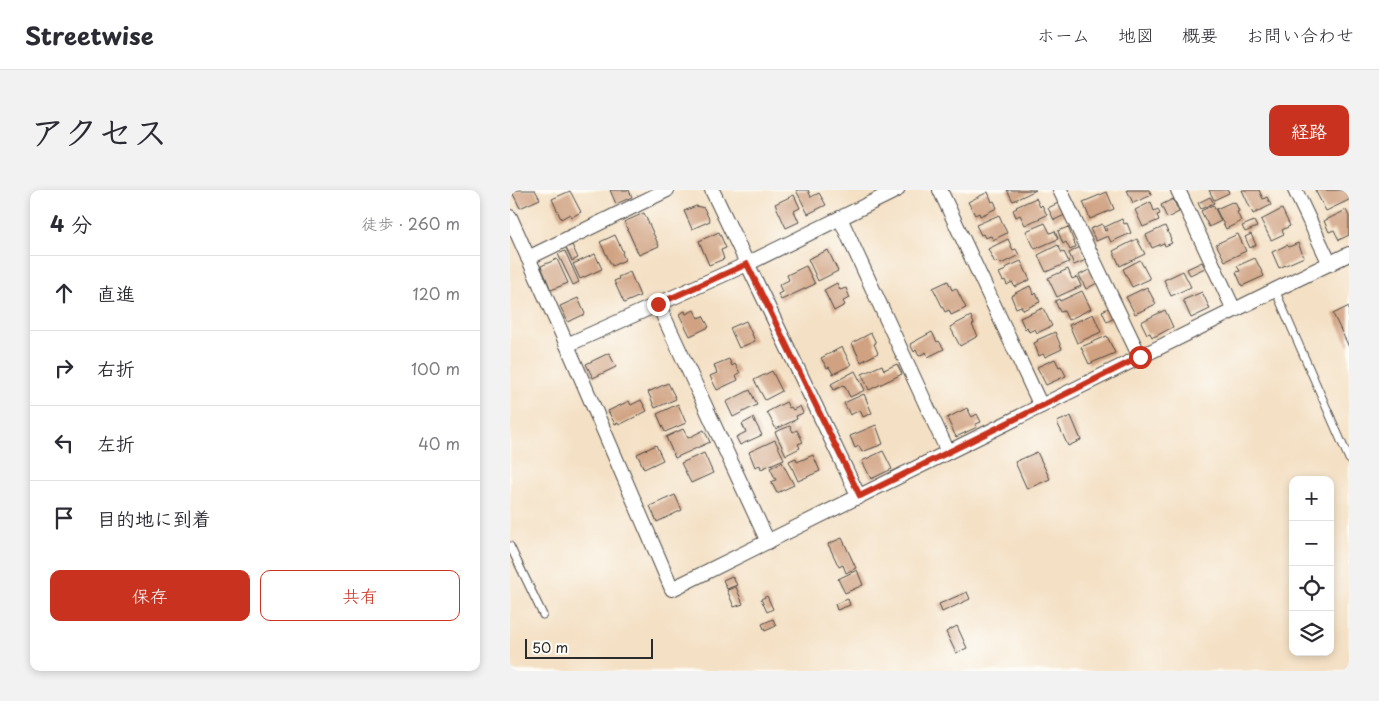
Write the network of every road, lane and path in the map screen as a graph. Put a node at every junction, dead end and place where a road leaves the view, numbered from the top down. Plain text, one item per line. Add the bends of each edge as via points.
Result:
1 (667, 190) edge
2 (712, 190) edge
3 (897, 190) edge
4 (940, 190) edge
5 (1060, 190) edge
6 (1178, 190) edge
7 (1295, 190) edge
8 (510, 217) edge
9 (840, 218) junction
10 (1349, 254) edge
11 (528, 258) junction
12 (747, 264) junction
13 (1330, 264) junction
14 (1275, 290) junction
15 (658, 304) junction
16 (1234, 310) junction
17 (568, 345) junction
18 (1140, 357) junction
19 (1041, 406) junction
20 (948, 452) junction
21 (1349, 459) edge
22 (860, 496) junction
23 (768, 542) junction
24 (510, 546) edge
25 (543, 615) dead end

1 - 11 street
2 - 12 street
3 - 9 street
4 - 19 street
5 - 18 street
6 - 16 street
7 - 13 street
8 - 11 street
9 - 12 street
9 - 20 street
10 - 13 street
11 - 17 street
12 - 15 street
12 - 22 street
13 - 14 street
14 - 16 street
14 - 21 lane
15 - 17 street
15 - 23 street
16 - 18 street
17 - 23 street via 672,589
18 - 19 street
19 - 20 street
20 - 22 street
22 - 23 street
24 - 25 lane

